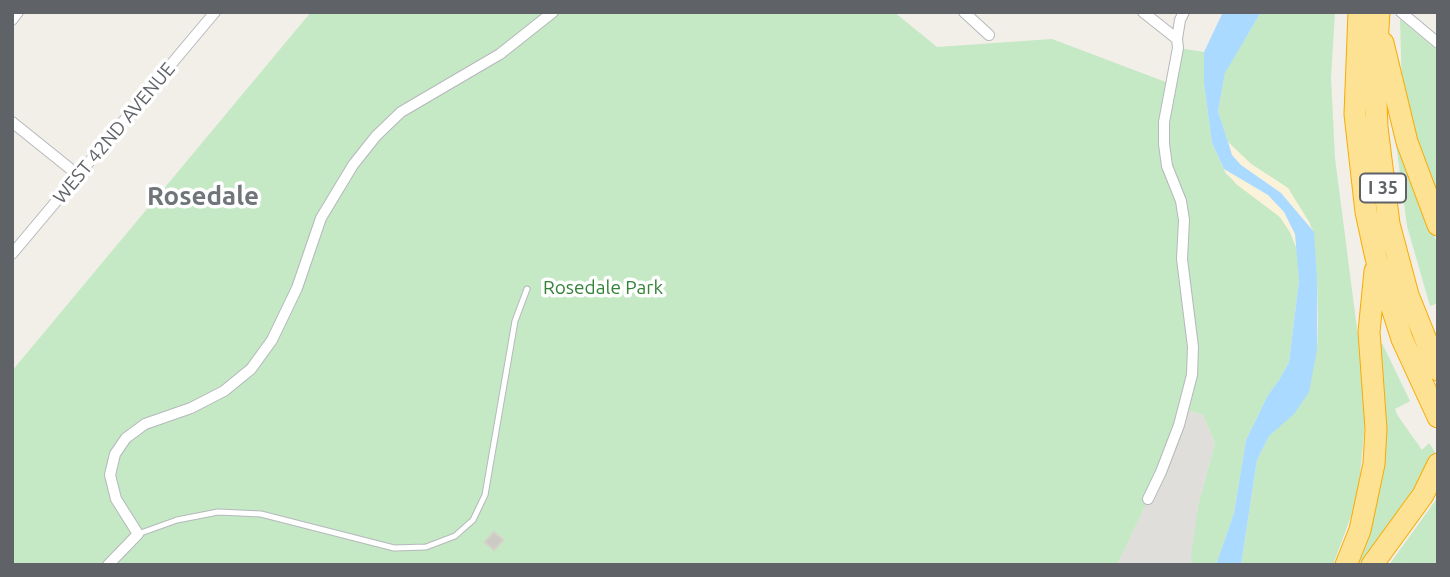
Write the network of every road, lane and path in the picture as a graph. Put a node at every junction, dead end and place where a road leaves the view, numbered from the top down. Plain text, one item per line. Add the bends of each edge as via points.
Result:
1 (18, 12) edge
2 (215, 12) edge
3 (553, 12) edge
4 (964, 12) edge
5 (1143, 12) edge
6 (1185, 12) edge
7 (1401, 12) edge
8 (1372, 15) edge
9 (12, 20) edge
10 (989, 35) dead end
11 (1177, 39) junction
12 (1438, 43) edge
13 (1374, 78) junction
14 (12, 121) edge
15 (78, 175) junction
16 (1438, 225) edge
17 (12, 254) edge
18 (1376, 258) junction
19 (527, 289) dead end
20 (1438, 370) edge
21 (1438, 417) edge
22 (1438, 464) edge
23 (1148, 499) dead end
24 (138, 534) junction
25 (108, 565) edge
26 (1346, 565) edge
27 (1372, 565) edge

1 - 9 street
2 - 15 street, WEST 42ND AVENUE
3 - 24 street via 500,54 401,112 376,136 352,165 321,218 287,309 251,369 224,391 145,424 126,438 115,454 110,475 116,499
4 - 10 street
5 - 11 street
6 - 11 street
7 - 12 street
8 - 13 highway, I 35
11 - 23 street via 1164,144 1184,219 1182,259 1193,361 1179,425
13 - 16 highway via 1407,142
13 - 18 highway, I 35 via 1358,154
13 - 20 highway, I 35 via 1389,224 1408,295
14 - 15 street
15 - 17 street, WEST 42ND AVENUE
18 - 21 highway, I 35 via 1402,339
18 - 26 highway via 1369,332 1374,464 1360,530
19 - 24 lane via 515,321 485,495 473,520 455,536 426,548 394,548 261,514 218,512
22 - 27 highway via 1423,495
24 - 25 street

